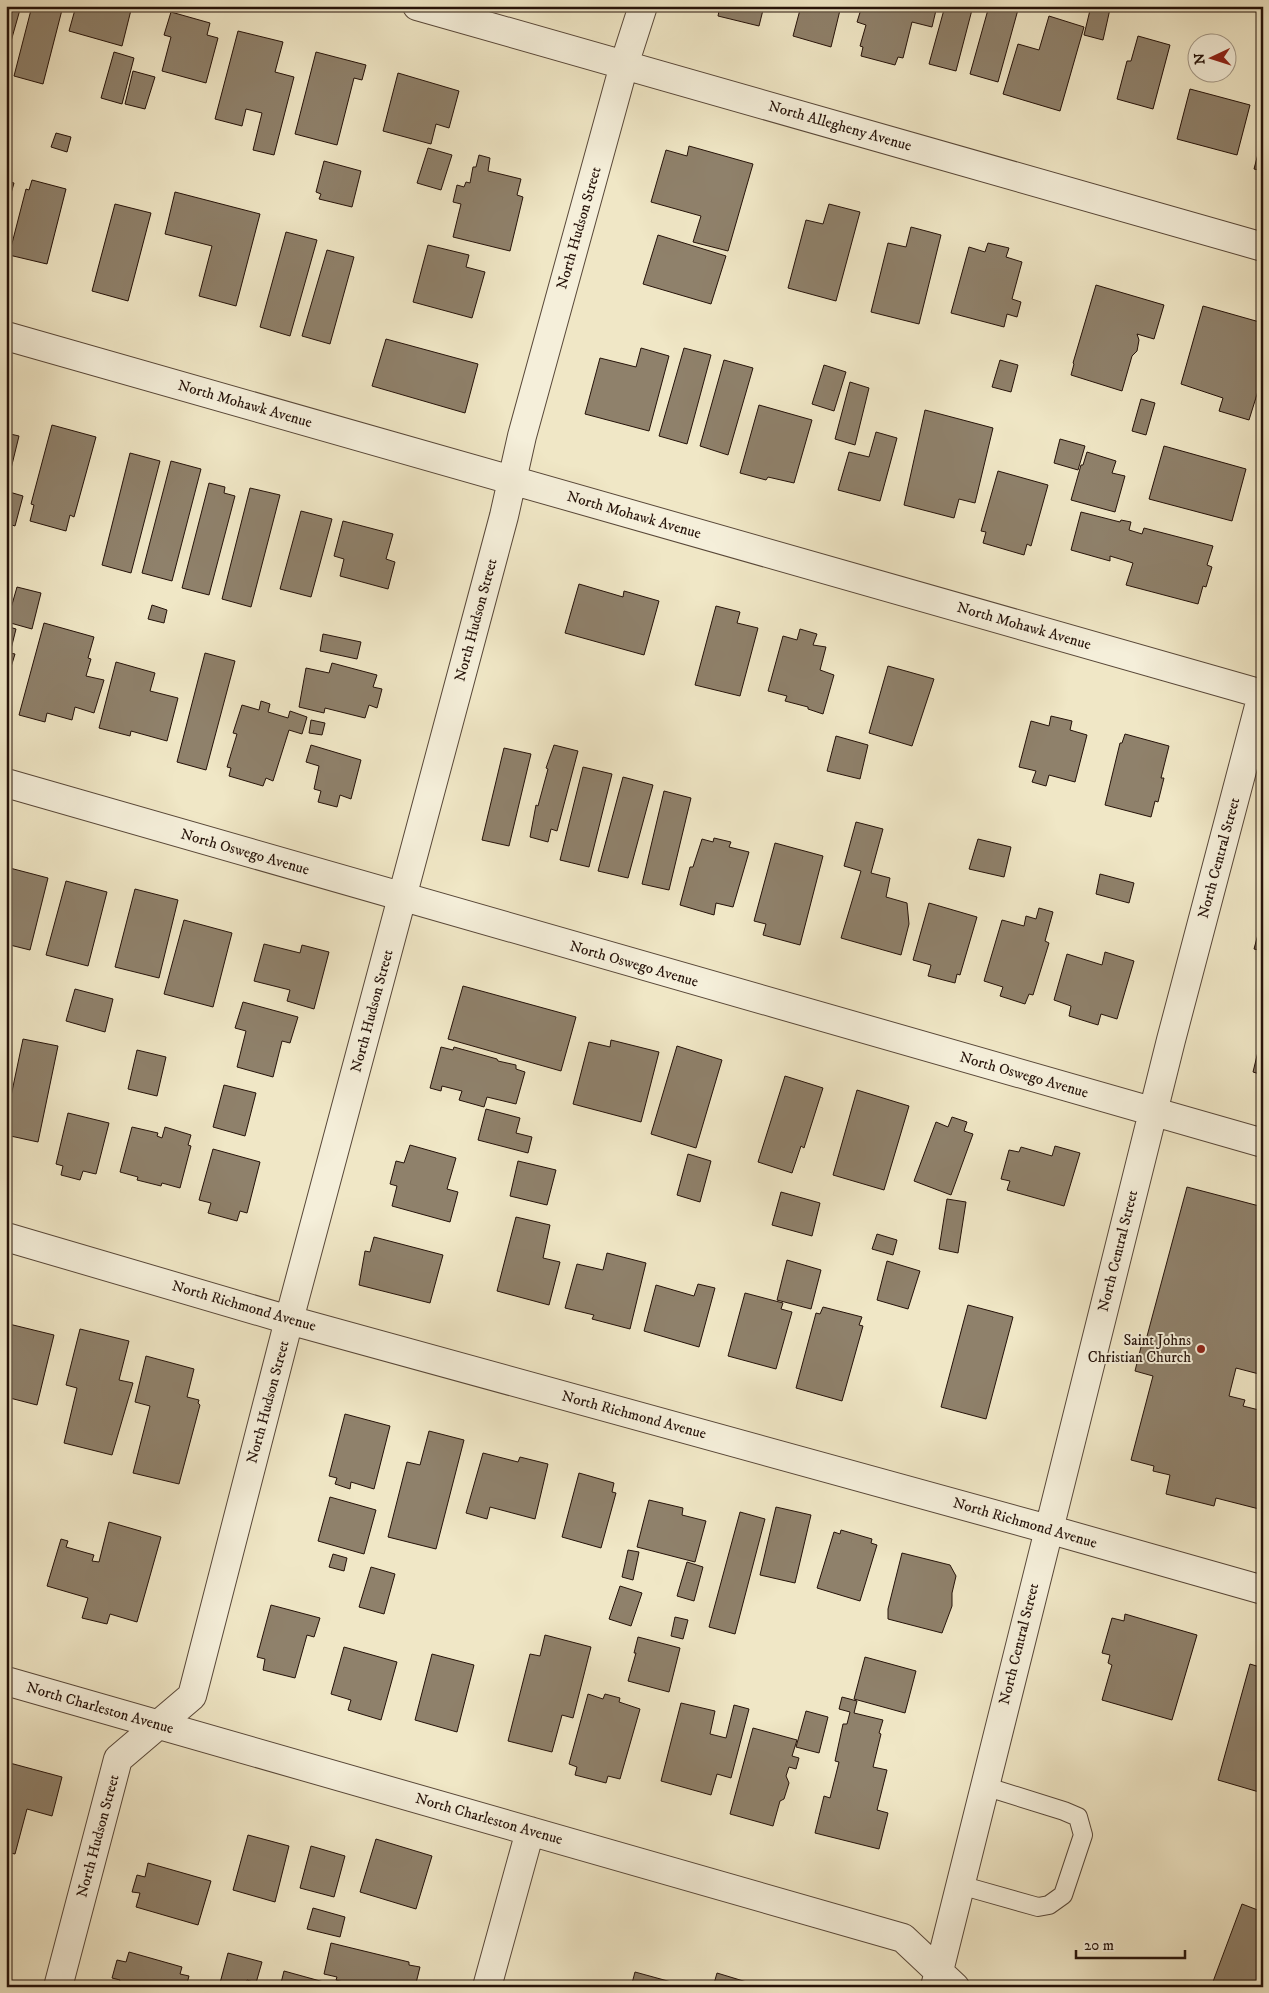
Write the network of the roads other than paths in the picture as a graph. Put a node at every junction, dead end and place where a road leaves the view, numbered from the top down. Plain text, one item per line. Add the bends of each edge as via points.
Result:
1 (417, 6) edge
2 (643, 6) edge
3 (624, 65) junction
4 (1263, 247) edge
5 (6, 336) edge
6 (513, 481) junction
7 (1262, 692) edge
8 (6, 783) edge
9 (402, 897) junction
10 (1153, 1112) junction
11 (1263, 1143) edge
12 (6, 1237) edge
13 (289, 1320) junction
14 (1048, 1529) junction
15 (1263, 1590) edge
16 (6, 1681) edge
17 (158, 1724) junction
18 (984, 1786) junction
19 (530, 1830) junction
20 (960, 1885) junction
21 (943, 1982) edge
22 (58, 1987) edge
23 (487, 1987) edge

1 - 3 street, North Allegheny Avenue
2 - 3 street, North Hudson Street
3 - 4 street, North Allegheny Avenue
3 - 6 street, North Hudson Street via 522,436
5 - 6 street, North Mohawk Avenue
6 - 7 street, North Mohawk Avenue
6 - 9 street, North Hudson Street
7 - 10 street, North Central Street
8 - 9 street, North Oswego Avenue
9 - 10 street, North Oswego Avenue
9 - 13 street, North Hudson Street
10 - 11 street, North Oswego Avenue
10 - 14 street, North Central Street
12 - 13 street, North Richmond Avenue
13 - 14 street, North Richmond Avenue
13 - 17 street, North Hudson Street via 192,1696
14 - 15 street, North Richmond Avenue
14 - 18 street, North Central Street
16 - 17 street, North Charleston Avenue
17 - 19 street, North Charleston Avenue
17 - 22 street, North Hudson Street via 118,1759
18 - 20 street, North Central Street
18 - 20 lane via 1078,1817 1083,1835 1063,1895 1050,1905 1038,1907
19 - 21 street, North Charleston Avenue via 903,1938
19 - 23 street
20 - 21 street, North Central Street

